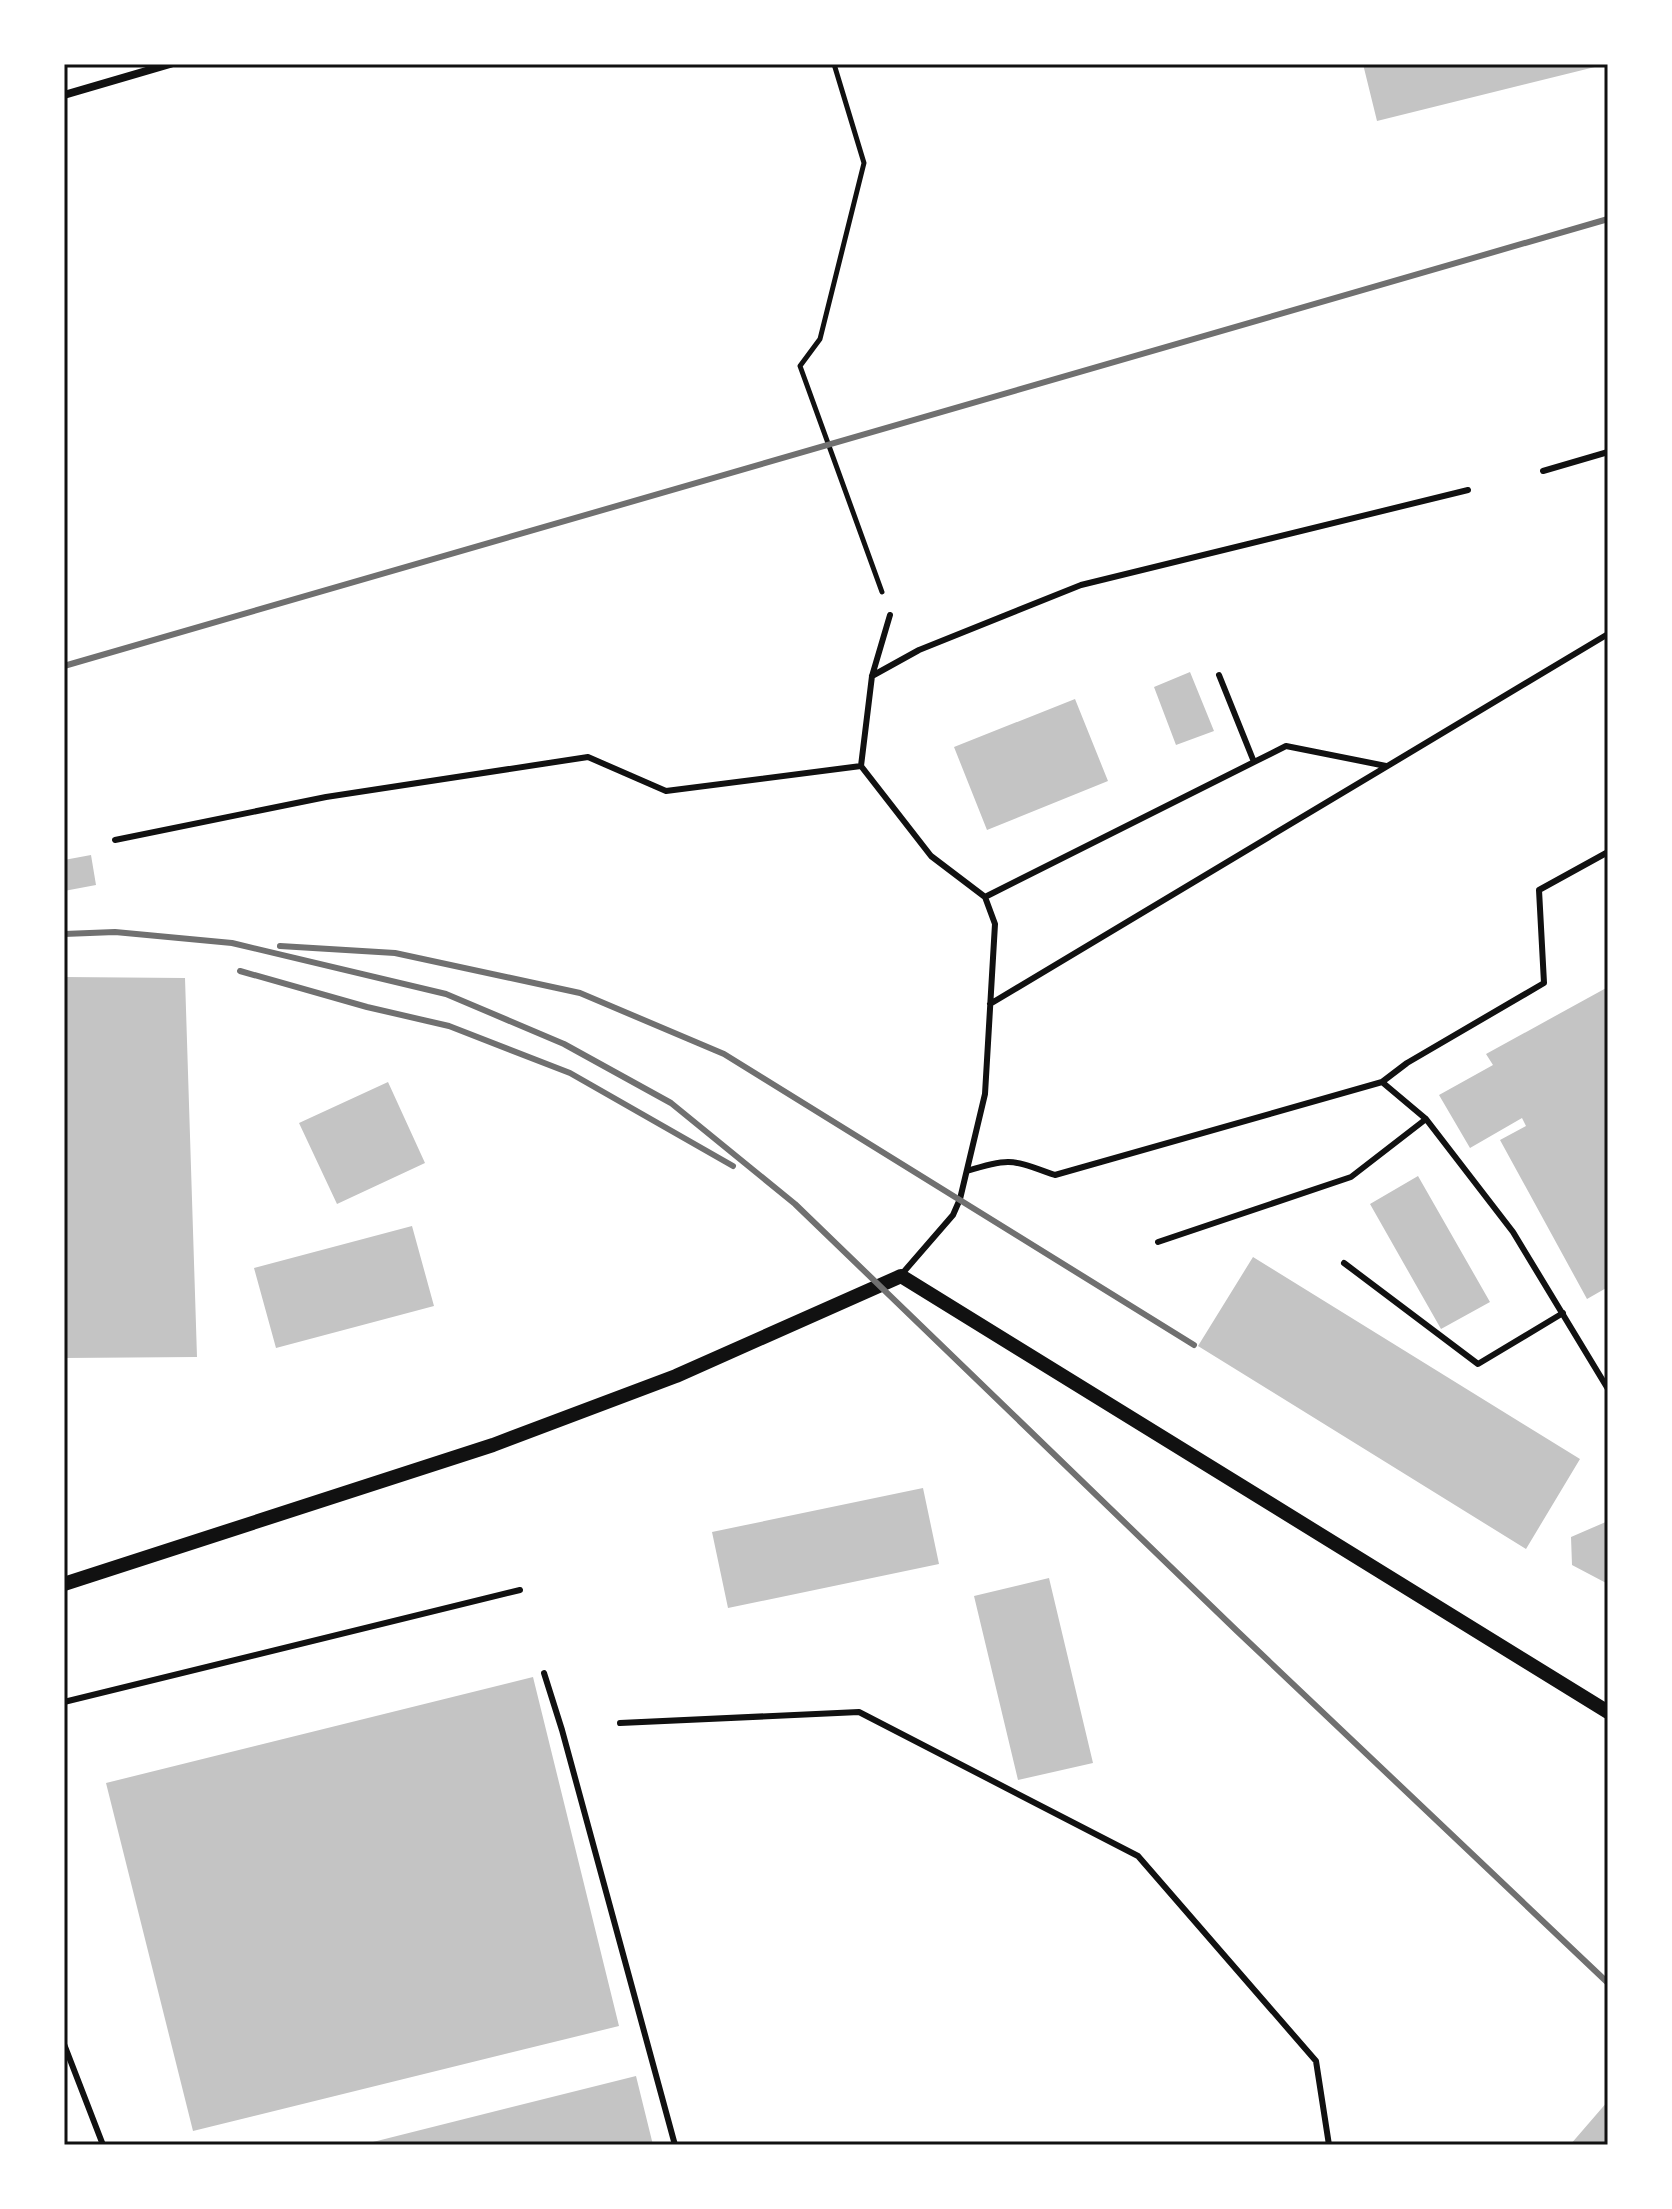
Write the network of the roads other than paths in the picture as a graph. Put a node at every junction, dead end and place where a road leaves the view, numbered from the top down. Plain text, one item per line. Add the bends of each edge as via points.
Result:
1 (170, 64) edge
2 (64, 95) edge
3 (1608, 452) edge
4 (1543, 471) dead end
5 (1468, 490) dead end
6 (890, 615) road end
7 (1608, 634) edge
8 (1219, 675) dead end
9 (872, 676) junction
10 (1254, 762) junction
11 (861, 766) junction
12 (1386, 766) junction
13 (115, 840) dead end
14 (1608, 852) edge
15 (985, 897) junction
16 (990, 1004) junction
17 (1382, 1082) junction
18 (1426, 1119) junction
19 (967, 1171) junction
20 (1158, 1242) dead end
21 (1344, 1263) dead end
22 (901, 1276) junction
23 (1563, 1313) junction
24 (1608, 1389) edge
25 (64, 1584) edge
26 (520, 1590) dead end
27 (544, 1673) dead end
28 (64, 1702) edge
29 (1608, 1712) edge
30 (620, 1723) dead end
31 (64, 2044) edge
32 (103, 2145) edge
33 (675, 2145) edge
34 (1329, 2145) edge

1 - 2 street
3 - 4 lane
5 - 9 lane via 1081,585 919,650
6 - 9 lane
7 - 12 lane
8 - 10 lane
9 - 11 lane
10 - 12 lane via 1286,746
10 - 15 lane
11 - 13 lane via 666,791 588,757 326,797
11 - 15 lane via 931,856
12 - 16 lane
14 - 17 lane via 1539,890 1544,983
15 - 16 lane via 995,924
16 - 19 lane via 985,1094
17 - 18 lane
17 - 19 lane via 1055,1175 1002,1160
18 - 20 lane via 1351,1177
18 - 23 lane via 1513,1232
19 - 22 lane via 953,1215
21 - 23 lane via 1478,1364
22 - 25 street via 676,1376 507,1440
22 - 29 street
23 - 24 lane
26 - 28 lane
27 - 33 lane
30 - 34 lane via 859,1712 1138,1856 1316,2061
31 - 32 lane

